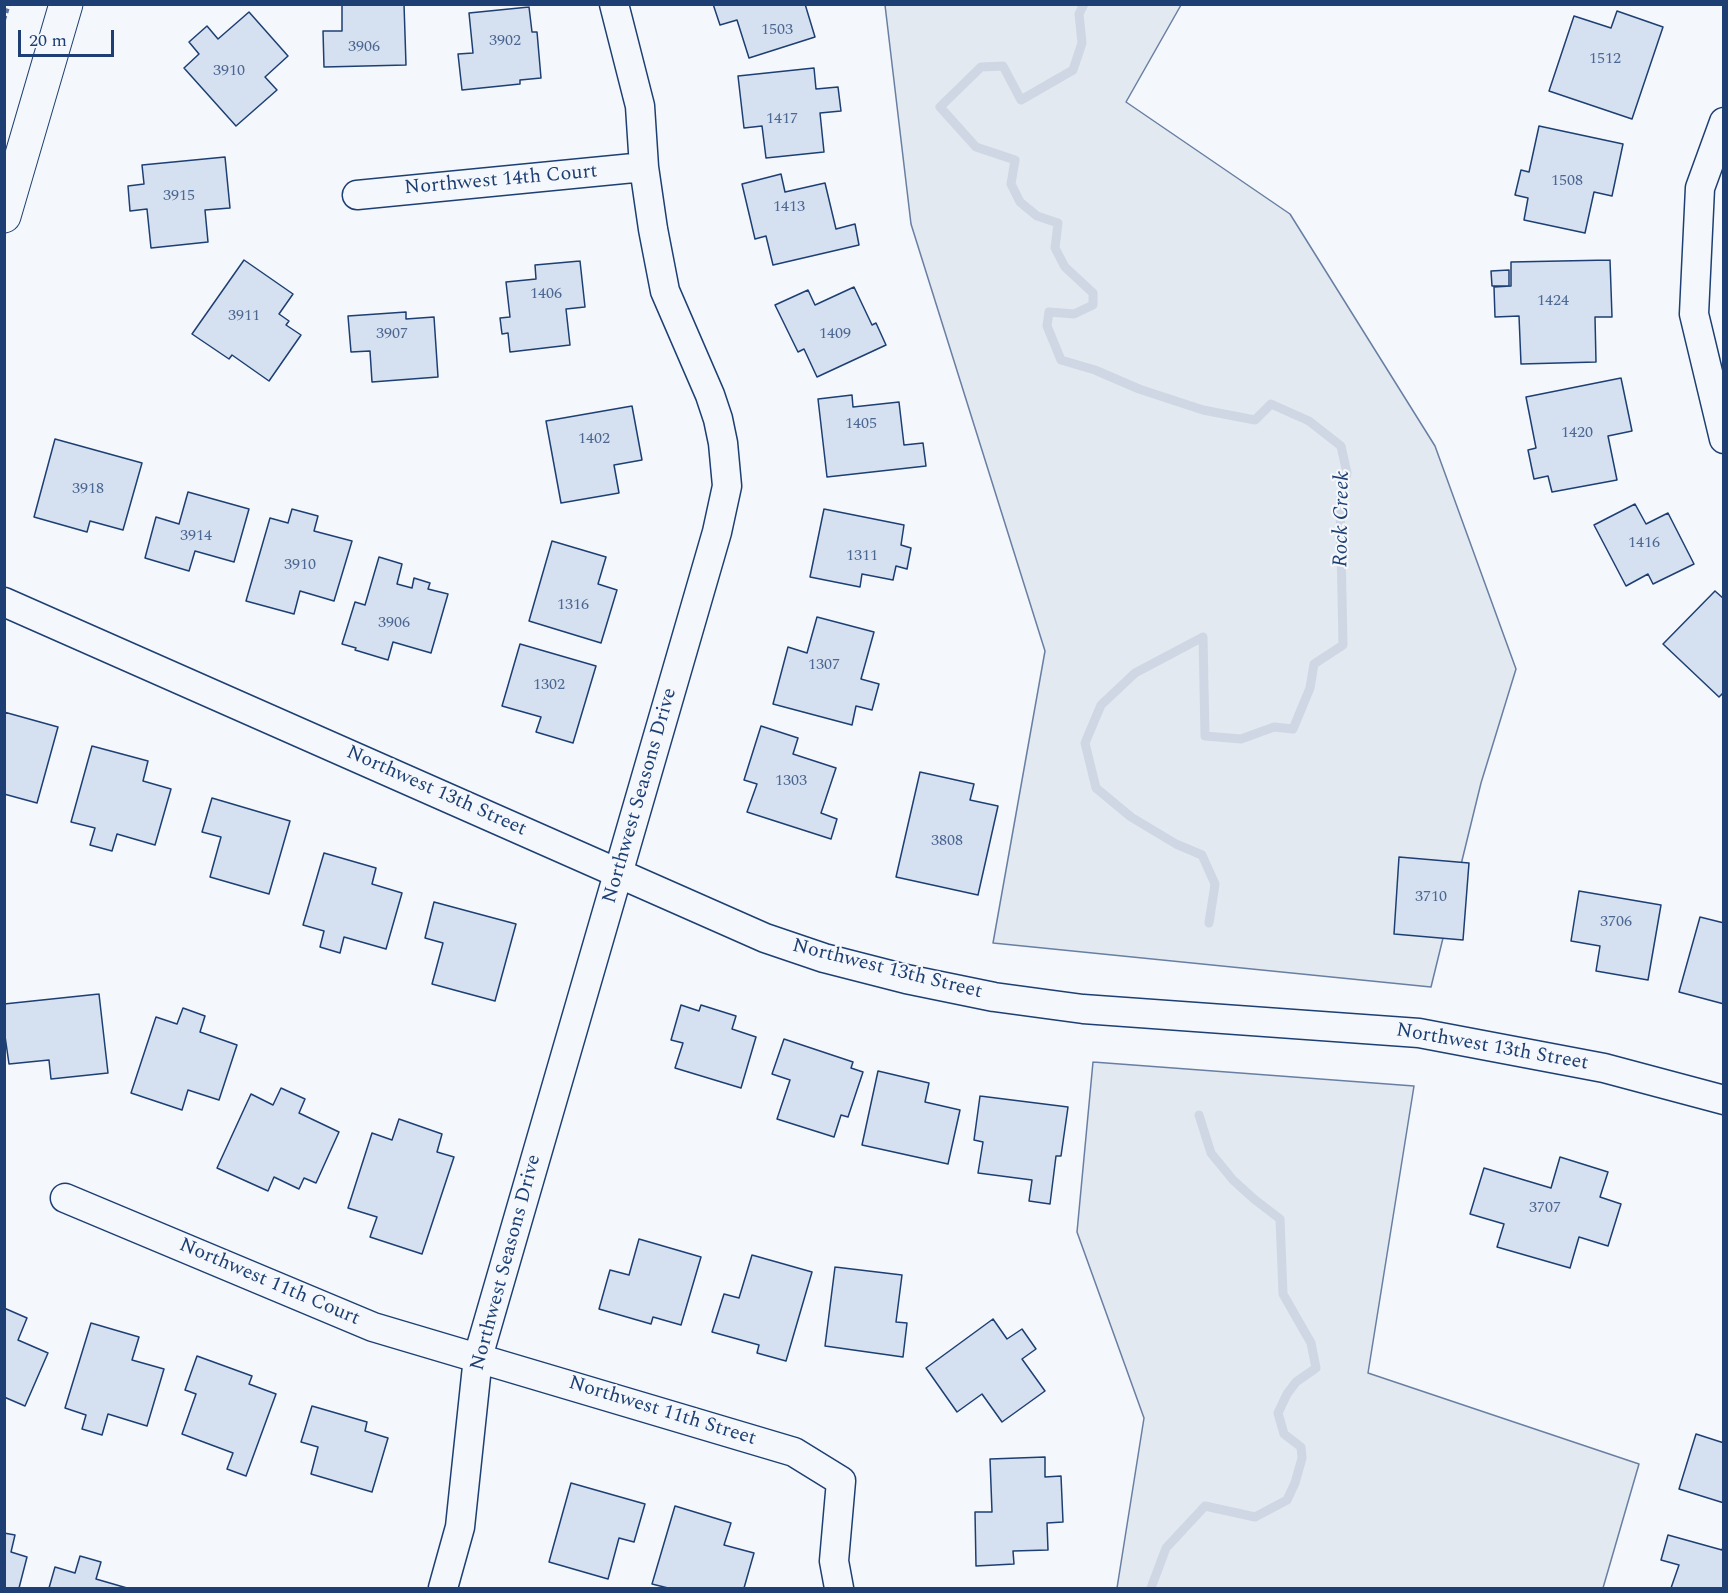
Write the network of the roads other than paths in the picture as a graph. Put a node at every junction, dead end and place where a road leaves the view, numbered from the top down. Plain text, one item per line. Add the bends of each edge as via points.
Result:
1 (66, 4) edge
2 (614, 4) edge
3 (1724, 122) edge
4 (644, 167) junction
5 (357, 195) dead end
6 (4, 216) edge
7 (1724, 439) edge
8 (4, 602) edge
9 (619, 872) junction
10 (1724, 1100) edge
11 (65, 1198) dead end
12 (478, 1357) junction
13 (443, 1588) edge
14 (839, 1588) edge

1 - 6 street
2 - 4 street, Northwest Seasons Drive via 640,106
3 - 7 street via 1700,188 1694,314
4 - 5 street, Northwest 14th Court
4 - 9 street, Northwest Seasons Drive via 665,291 718,419 727,486
8 - 9 street, Northwest 13th Street
9 - 10 street, Northwest 13th Street via 765,938 906,979 994,997 1083,1009 1419,1032 1604,1068
9 - 12 street, Northwest Seasons Drive
11 - 12 street, Northwest 11th Court via 373,1327
12 - 13 street, Northwest Seasons Drive via 460,1527
12 - 14 street, Northwest 11th Street via 794,1452 841,1481 834,1561

